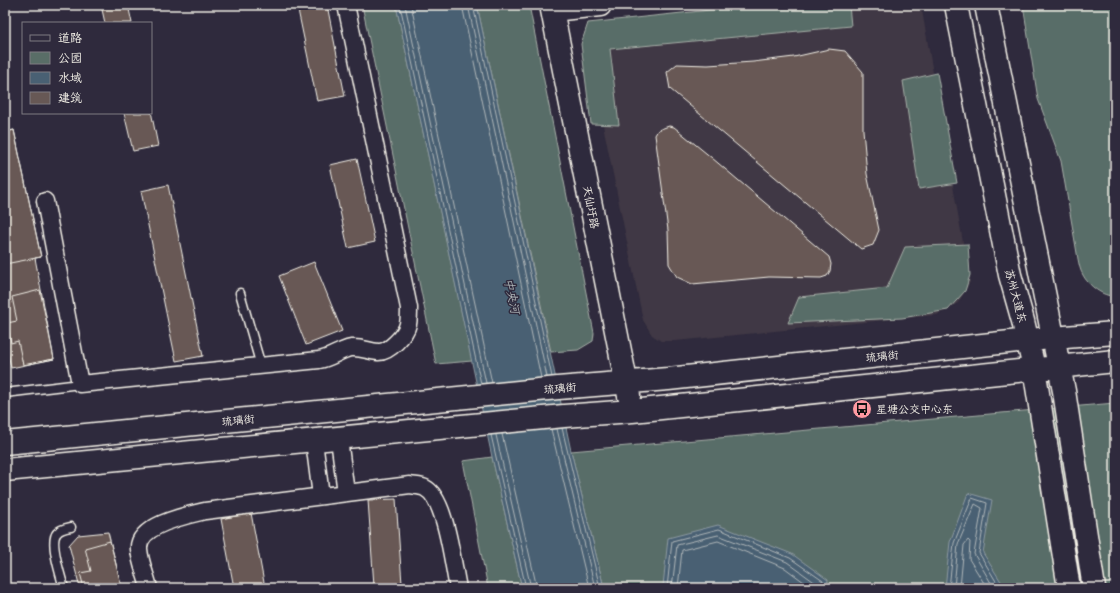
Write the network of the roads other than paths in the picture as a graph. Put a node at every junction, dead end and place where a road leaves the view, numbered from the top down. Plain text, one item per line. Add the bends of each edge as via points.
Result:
1 (346, 5) edge
2 (600, 5) edge
3 (956, 5) edge
4 (986, 5) edge
5 (550, 7) edge
6 (45, 202) dead end
7 (240, 293) dead end
8 (1115, 333) edge
9 (1053, 338) junction
10 (1028, 340) junction
11 (1115, 361) edge
12 (261, 366) junction
13 (1058, 366) junction
14 (1034, 368) junction
15 (626, 382) junction
16 (80, 384) junction
17 (5, 393) edge
18 (632, 411) junction
19 (339, 439) junction
20 (314, 441) junction
21 (5, 443) edge
22 (5, 470) edge
23 (346, 493) junction
24 (321, 496) junction
25 (71, 527) dead end
26 (64, 588) edge
27 (149, 588) edge
28 (458, 588) edge
29 (1069, 588) edge
30 (1094, 588) edge

1 - 12 street via 408,308 408,324 405,332 384,352 353,348 341,351 331,358
2 - 5 main road
3 - 10 main road, 苏州大道东 via 1010,275
4 - 9 main road
5 - 15 main road, 天仙圩路
6 - 16 street
7 - 12 lane
8 - 9 main road, 琉璃街
9 - 10 main road, 琉璃街
9 - 13 main road
10 - 14 main road, 苏州大道东
10 - 15 main road, 琉璃街
11 - 13 main road
12 - 16 street
13 - 14 main road
13 - 30 main road
14 - 18 main road
14 - 29 main road, 苏州大道东
15 - 18 main road, 天仙圩路
15 - 21 main road, 琉璃街
16 - 17 lane
18 - 19 main road
19 - 20 main road
19 - 23 street
20 - 22 main road
20 - 24 street
23 - 24 street
23 - 28 street via 410,485 425,488 436,497 442,510
24 - 27 street via 205,511 154,527 140,541 139,548
25 - 26 lane via 56,533 54,539

